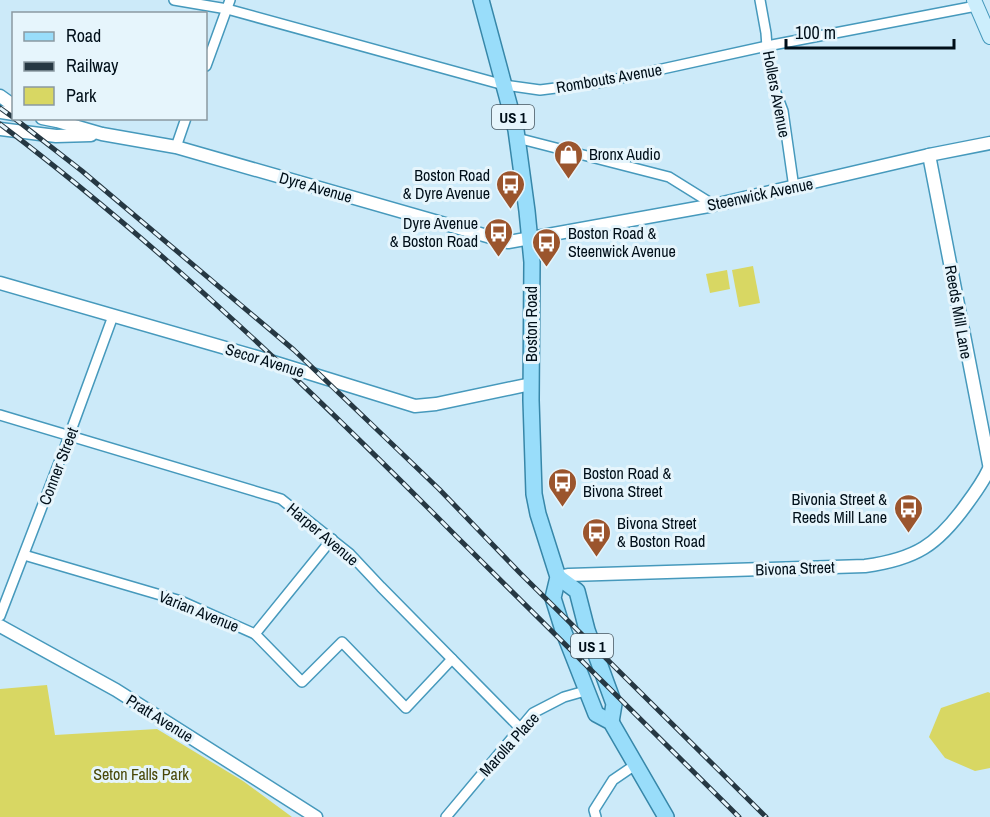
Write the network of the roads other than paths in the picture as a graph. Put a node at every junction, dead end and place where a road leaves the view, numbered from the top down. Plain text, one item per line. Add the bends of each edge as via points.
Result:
1 (174, 0) edge
2 (481, 0) edge
3 (760, 0) edge
4 (975, 3) edge
5 (228, 5) edge
6 (990, 37) edge
7 (767, 46) junction
8 (207, 63) edge
9 (504, 85) junction
10 (50, 120) edge
11 (185, 120) edge
12 (0, 129) edge
13 (102, 134) junction
14 (517, 138) junction
15 (990, 143) edge
16 (176, 147) junction
17 (929, 155) junction
18 (795, 188) junction
19 (714, 205) junction
20 (529, 238) junction
21 (0, 283) edge
22 (113, 316) junction
23 (531, 384) junction
24 (0, 415) edge
25 (70, 435) junction
26 (989, 469) edge
27 (332, 539) junction
28 (24, 555) junction
29 (558, 577) junction
30 (0, 616) edge
31 (0, 626) edge
32 (255, 634) junction
33 (452, 659) junction
34 (585, 691) junction
35 (611, 722) junction
36 (520, 728) junction
37 (635, 765) junction
38 (316, 817) edge
39 (446, 817) edge
40 (596, 817) edge
41 (666, 817) edge

1 - 5 street, Rombouts Avenue
2 - 9 main road, Boston Road / US 1
3 - 7 street, Hollers Avenue
4 - 6 main road
4 - 7 street, Rombouts Avenue
5 - 8 street
5 - 9 street, Rombouts Avenue
7 - 9 street, Rombouts Avenue via 603,82 540,90
7 - 18 street, Hollers Avenue via 773,85 783,111
9 - 14 main road, Boston Road / US 1
10 - 13 street, Dyre Avenue
11 - 16 street
12 - 13 street, Dyre Avenue via 56,136
13 - 16 street, Dyre Avenue
14 - 19 street via 669,177
14 - 20 main road, Boston Road / US 1
15 - 17 street, Steenwick Avenue
16 - 20 street, Dyre Avenue via 508,242
17 - 18 street, Steenwick Avenue
17 - 26 street, Reeds Mill Lane
18 - 19 street, Steenwick Avenue
19 - 20 street, Steenwick Avenue
20 - 23 main road, Boston Road / US 1
21 - 22 street, Secor Avenue
22 - 23 street, Secor Avenue via 415,406
22 - 25 street, Conner Street
23 - 29 main road, Boston Road / US 1 via 534,494
24 - 25 street, Harper Avenue
25 - 27 street, Harper Avenue via 271,495 292,506
25 - 28 street, Conner Street
26 - 29 street, Bivona Street via 984,482 953,523 938,538 898,561 865,566
27 - 32 street, Varian Avenue
27 - 33 street, Harper Avenue
28 - 30 street, Conner Street
28 - 32 street, Varian Avenue via 181,601
29 - 34 main road, Boston Road / US 1 via 553,598
29 - 35 main road, Boston Road / US 1 via 577,591 614,704
31 - 38 street, Pratt Avenue via 116,690
32 - 33 street via 302,682 342,642 406,708
33 - 36 street, Harper Avenue
34 - 35 main road, Boston Road / US 1 via 596,714
34 - 36 street, Marolla Place via 550,703 533,713
35 - 37 main road, Boston Road / US 1
36 - 39 street, Marolla Place
37 - 40 street via 613,780 594,810
37 - 41 main road, Boston Road / US 1

